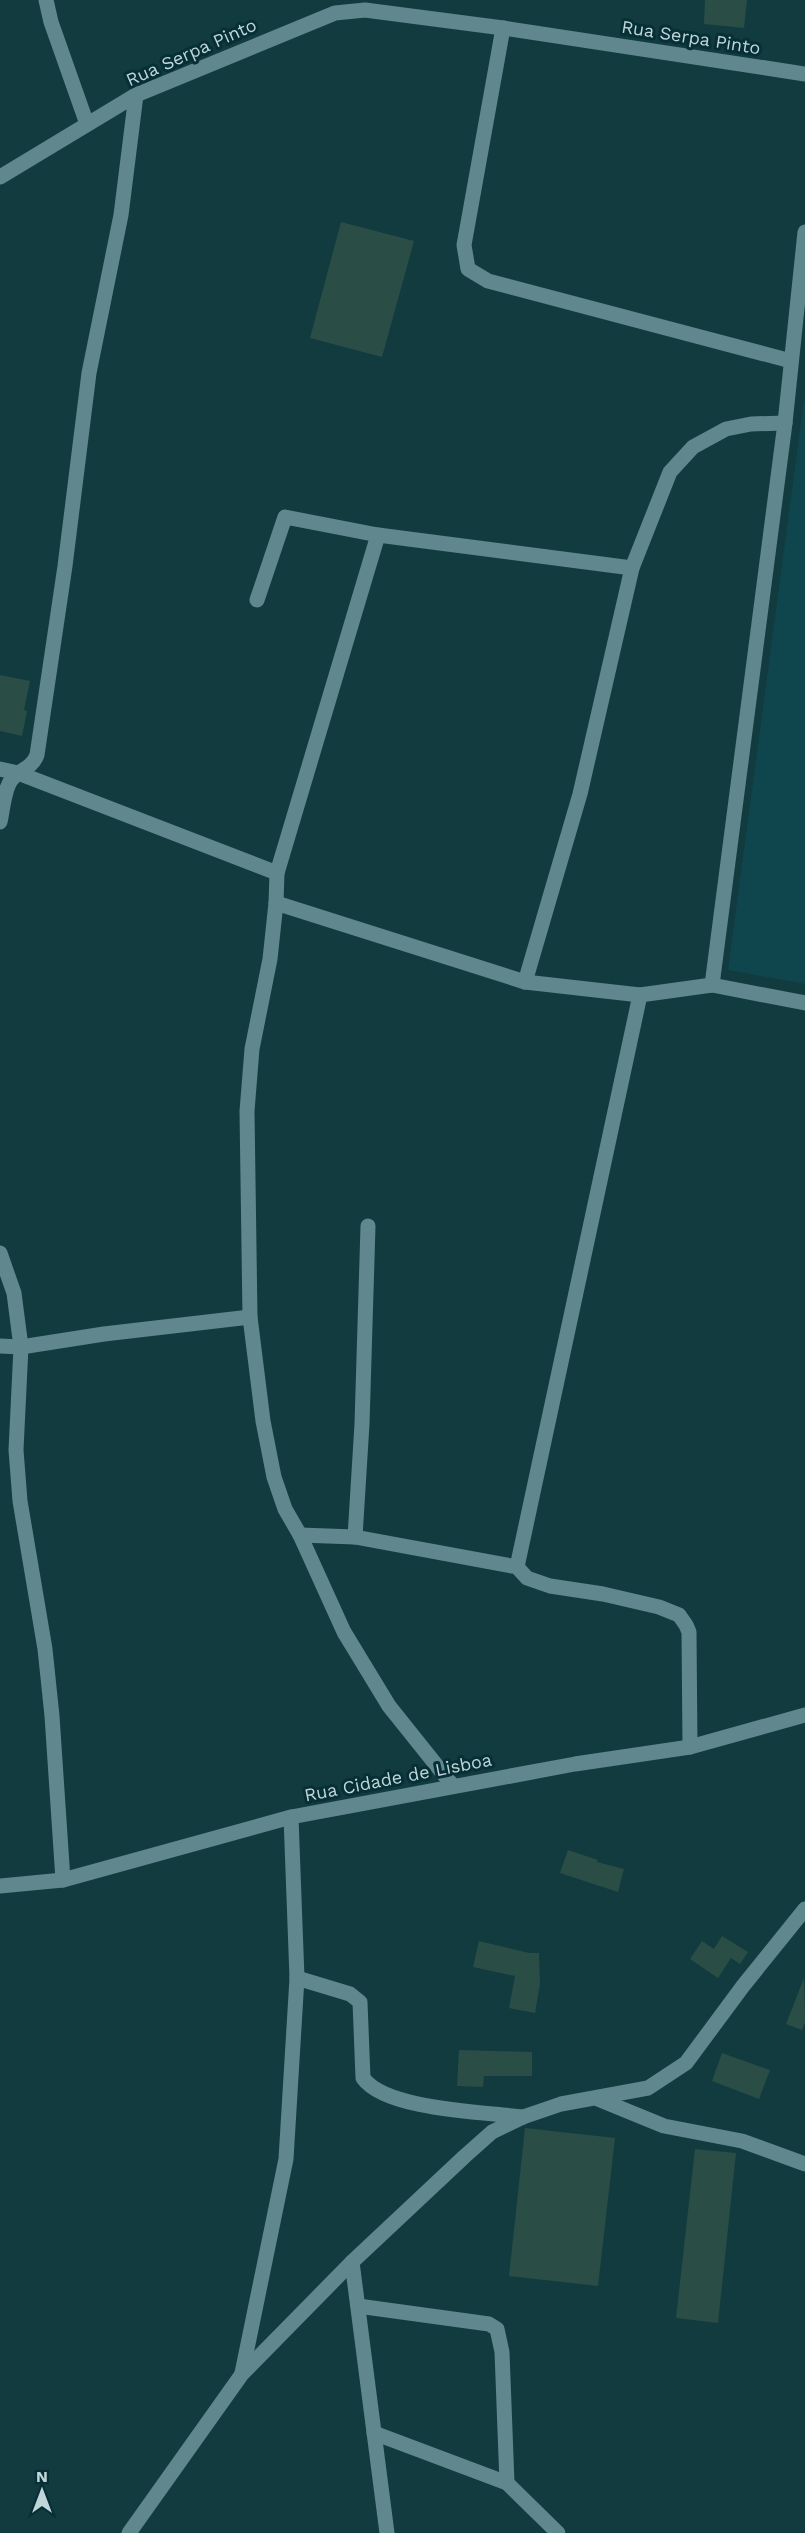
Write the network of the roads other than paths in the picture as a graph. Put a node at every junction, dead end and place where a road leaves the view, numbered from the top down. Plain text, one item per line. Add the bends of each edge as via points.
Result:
1 (46, 0) edge
2 (503, 28) junction
3 (805, 74) edge
4 (136, 95) junction
5 (87, 124) junction
6 (0, 177) edge
7 (805, 232) edge
8 (791, 361) junction
9 (785, 423) junction
10 (378, 535) junction
11 (632, 568) junction
12 (257, 600) dead end
13 (0, 769) edge
14 (18, 773) junction
15 (0, 822) edge
16 (277, 873) junction
17 (276, 903) junction
18 (525, 982) junction
19 (712, 985) junction
20 (640, 995) junction
21 (805, 1003) edge
22 (368, 1226) dead end
23 (0, 1253) edge
24 (250, 1317) junction
25 (0, 1346) edge
26 (21, 1347) junction
27 (300, 1535) junction
28 (355, 1537) junction
29 (517, 1567) junction
30 (805, 1714) edge
31 (690, 1747) junction
32 (453, 1786) junction
33 (291, 1816) junction
34 (63, 1880) junction
35 (0, 1886) edge
36 (805, 1909) edge
37 (297, 1978) junction
38 (598, 2098) junction
39 (523, 2116) junction
40 (805, 2164) edge
41 (352, 2262) junction
42 (358, 2306) junction
43 (242, 2374) junction
44 (374, 2433) junction
45 (507, 2483) junction
46 (129, 2533) edge
47 (387, 2533) edge
48 (558, 2533) edge

1 - 5 street
2 - 3 street, Rua Serpa Pinto
2 - 4 street, Rua Serpa Pinto via 365,10 335,13
2 - 8 street via 464,245 468,269 488,281
4 - 5 street, Rua Serpa Pinto
4 - 14 street via 121,215 89,373 37,755 34,763
5 - 6 street, Rua Serpa Pinto
7 - 8 street
8 - 9 street
9 - 11 street via 726,429 693,447 670,472
9 - 19 street
10 - 11 street
10 - 12 street via 285,517
10 - 16 street
11 - 18 street via 580,794
13 - 14 street
14 - 15 street via 9,783
14 - 16 street
16 - 17 street
17 - 18 street
17 - 24 street via 270,959 252,1049 247,1112
18 - 20 street
19 - 20 street
19 - 21 street
20 - 29 street
22 - 28 street
23 - 26 street via 14,1293
24 - 26 street
24 - 27 street via 274,1477 285,1509
25 - 26 street
26 - 34 street via 16,1450 20,1501 52,1716
27 - 28 street
27 - 32 street via 344,1632 383,1697
28 - 29 street
29 - 31 street via 527,1578 550,1586 603,1594 679,1615 689,1632
30 - 31 street, Rua Cidade de Lisboa
31 - 32 street, Rua Cidade de Lisboa
32 - 33 street, Rua Cidade de Lisboa
33 - 34 street, Rua Cidade de Lisboa
33 - 37 street
34 - 35 street, Rua Cidade de Lisboa
36 - 38 street via 686,2063 648,2088
37 - 39 street via 350,1994 360,2002 363,2078 370,2087 420,2104
37 - 43 street via 286,2159
38 - 39 street
38 - 40 street via 664,2126 742,2141
39 - 41 street via 492,2132
41 - 42 street
41 - 43 street
42 - 44 street
42 - 45 street via 489,2324 497,2329 502,2352
43 - 46 street
44 - 45 street
44 - 47 street
45 - 48 street

